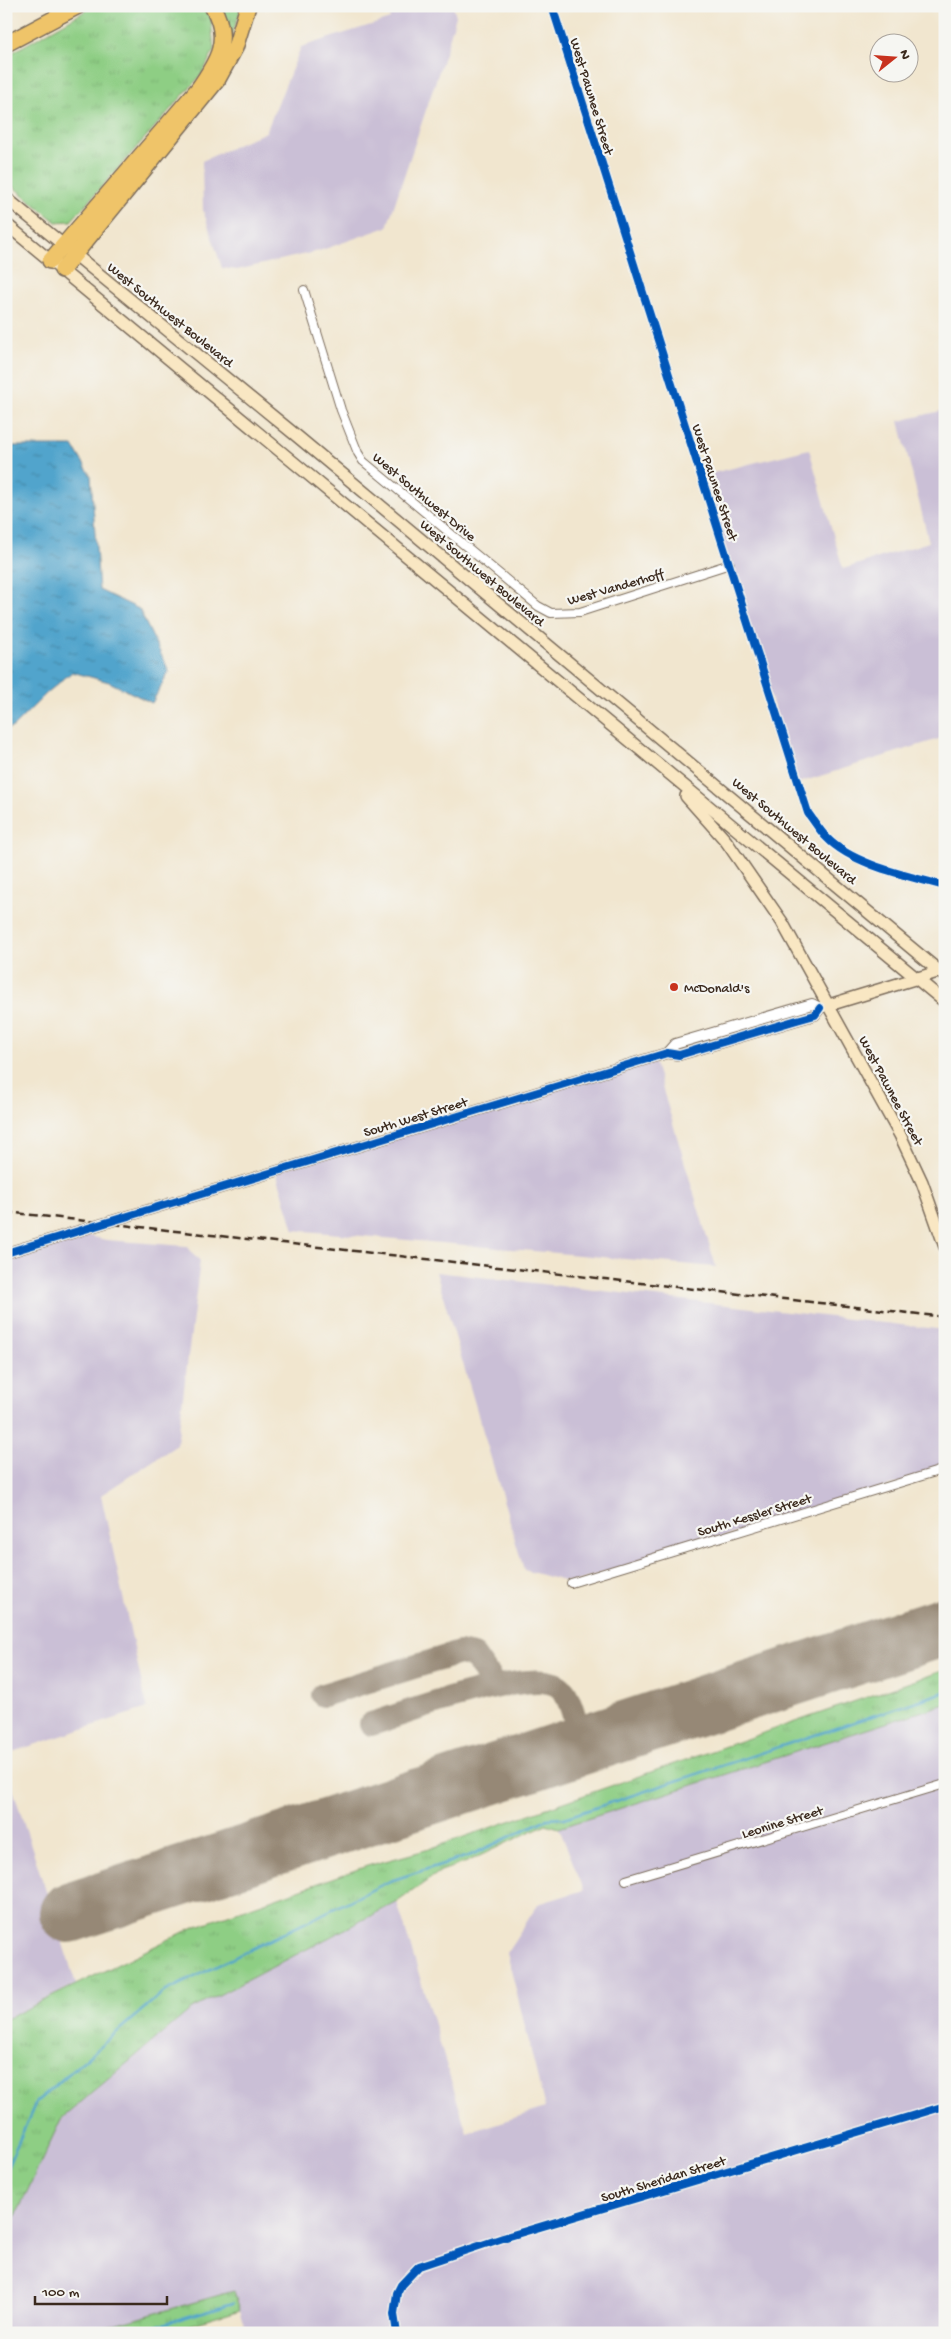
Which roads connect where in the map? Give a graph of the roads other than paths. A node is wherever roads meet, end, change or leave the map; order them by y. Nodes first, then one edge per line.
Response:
1 (56, 6) edge
2 (78, 6) edge
3 (212, 6) edge
4 (248, 6) edge
5 (552, 6) edge
6 (6, 43) edge
7 (6, 198) edge
8 (6, 224) edge
9 (69, 250) junction
10 (56, 265) junction
11 (304, 290) dead end
12 (730, 564) junction
13 (490, 568) joint
14 (660, 766) junction
15 (945, 886) edge
16 (943, 972) edge
17 (917, 979) junction
18 (945, 1002) edge
19 (824, 1006) junction
20 (945, 1247) edge
21 (6, 1253) edge
22 (945, 1469) edge
23 (571, 1583) dead end
24 (945, 1784) edge
25 (626, 1880) dead end
26 (945, 2106) edge
27 (397, 2333) edge

1 - 6 highway
2 - 6 highway
3 - 9 highway
4 - 9 highway
5 - 12 street, West Pawnee Street
7 - 9 main road, West Southwest Boulevard
8 - 10 main road
9 - 10 highway
9 - 16 main road, West Southwest Boulevard
10 - 14 main road
11 - 13 street, West Southwest Drive
12 - 13 street, West Vanderhoff
12 - 15 street, West Pawnee Street
14 - 17 main road
14 - 19 main road, West Pawnee Street
16 - 17 main road, South West Street
17 - 18 main road
17 - 19 main road, South West Street
19 - 20 main road, West Pawnee Street
19 - 21 street, South West Street
22 - 23 street, South Kessler Street
24 - 25 street, Leonine Street
26 - 27 street, South Sheridan Street

